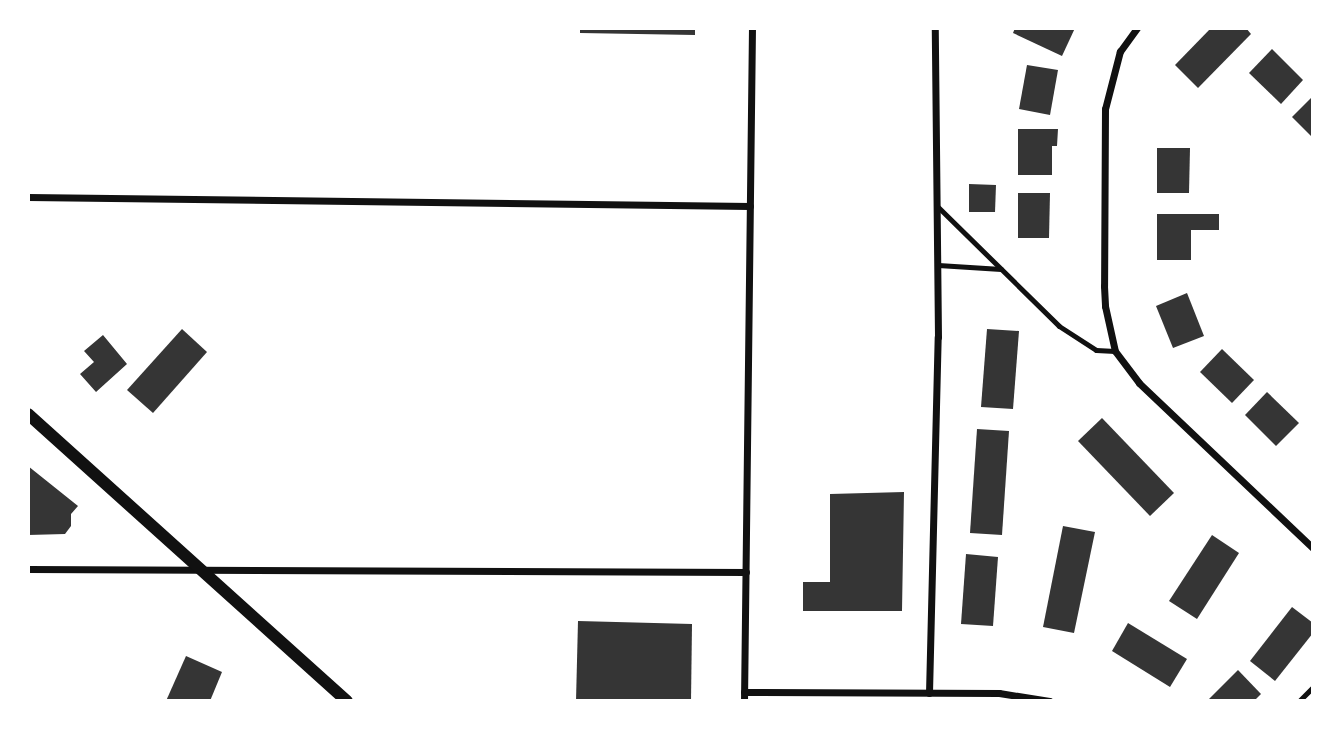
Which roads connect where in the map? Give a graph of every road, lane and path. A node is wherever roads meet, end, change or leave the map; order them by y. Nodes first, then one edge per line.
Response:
1 (752, 28) edge
2 (935, 28) edge
3 (1137, 28) edge
4 (28, 197) edge
5 (937, 205) junction
6 (750, 206) junction
7 (938, 265) junction
8 (1001, 269) junction
9 (1115, 351) junction
10 (28, 414) edge
11 (1313, 548) edge
12 (28, 569) edge
13 (200, 569) junction
14 (746, 572) junction
15 (1313, 687) edge
16 (744, 692) junction
17 (929, 697) edge
18 (347, 701) edge
19 (744, 701) edge
20 (1049, 701) edge
21 (1299, 701) edge

1 - 6 street
2 - 5 street
3 - 9 street
4 - 6 street
5 - 7 street
5 - 8 lane
6 - 14 street
7 - 8 lane
7 - 17 street
8 - 9 lane
9 - 11 street
10 - 13 street
12 - 13 street
13 - 14 street
13 - 18 street
14 - 16 street
15 - 21 lane
16 - 17 street
16 - 19 street
17 - 20 street

